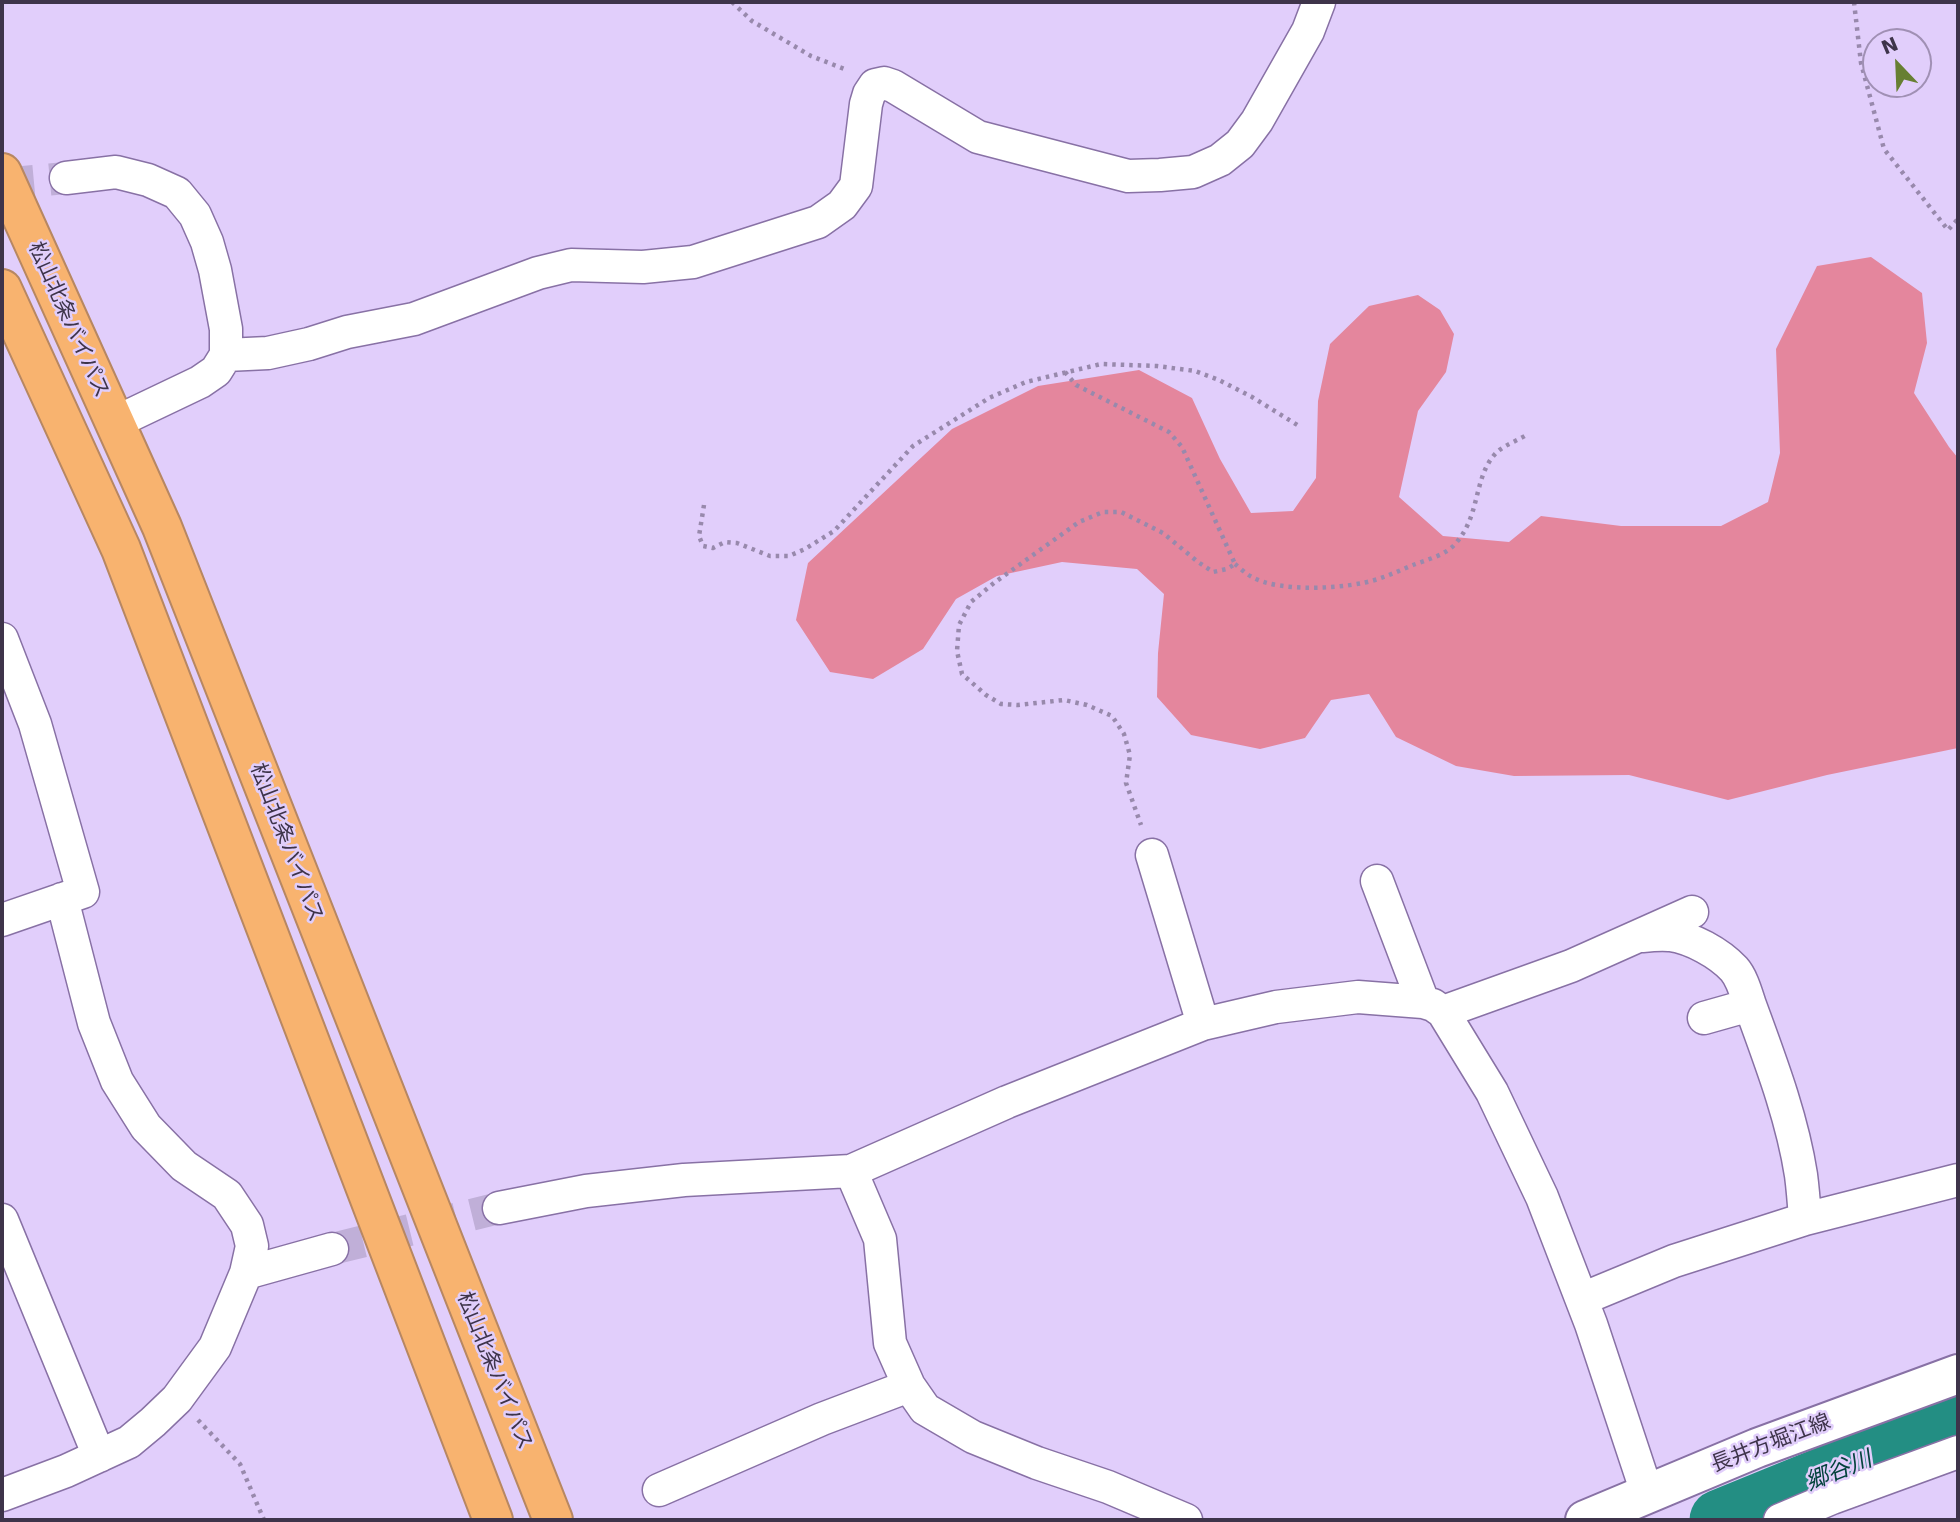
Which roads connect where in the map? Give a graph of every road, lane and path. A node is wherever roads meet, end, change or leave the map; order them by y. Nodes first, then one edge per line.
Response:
1 (732, 2) edge
2 (1319, 2) edge
3 (1854, 2) edge
4 (876, 85) junction
5 (2, 173) edge
6 (66, 178) tunnel mouth
7 (1958, 219) edge
8 (2, 289) edge
9 (226, 355) junction
10 (1065, 372) junction
11 (114, 423) junction
12 (1298, 426) dead end
13 (1528, 434) dead end
14 (704, 505) dead end
15 (1235, 564) junction
16 (2, 639) edge
17 (1152, 855) joint
18 (1377, 881) dead end
19 (62, 899) junction
20 (5, 911) edge
21 (1692, 912) dead end
22 (1639, 936) junction
23 (1750, 1004) junction
24 (1433, 1007) junction
25 (1704, 1018) dead end
26 (1203, 1024) junction
27 (851, 1171) junction
28 (1958, 1180) edge
29 (499, 1208) tunnel mouth
30 (1805, 1219) junction
31 (2, 1220) edge
32 (332, 1250) tunnel mouth
33 (246, 1272) junction
34 (1581, 1299) junction
35 (1958, 1374) edge
36 (909, 1386) junction
37 (177, 1399) junction
38 (1958, 1452) edge
39 (99, 1456) junction
40 (659, 1489) dead end
41 (1647, 1493) junction
42 (2, 1494) edge
43 (264, 1520) edge
44 (493, 1520) edge
45 (553, 1520) edge
46 (1186, 1520) edge
47 (1585, 1520) edge
48 (1780, 1520) edge

1 - 4 path
2 - 4 street
3 - 7 path
4 - 9 street
5 - 11 highway, 松山北条バイパス
6 - 9 street
8 - 44 highway
9 - 11 street
10 - 12 path
10 - 14 path
10 - 15 path
11 - 45 highway, 松山北条バイパス
13 - 15 path
15 - 17 path
16 - 19 street
17 - 26 street
18 - 24 street
19 - 20 street
19 - 33 street
21 - 22 street
22 - 23 street
22 - 24 street
23 - 25 street
23 - 30 street
24 - 26 street
24 - 34 street
26 - 27 street
27 - 29 street
27 - 36 street
28 - 30 street
30 - 34 street
31 - 39 street
32 - 33 street
33 - 37 street
34 - 41 street
35 - 41 main road, 長井方堀江線
36 - 40 street
36 - 46 street
37 - 39 street
37 - 43 path
38 - 48 street
39 - 42 street
41 - 47 main road, 長井方堀江線

